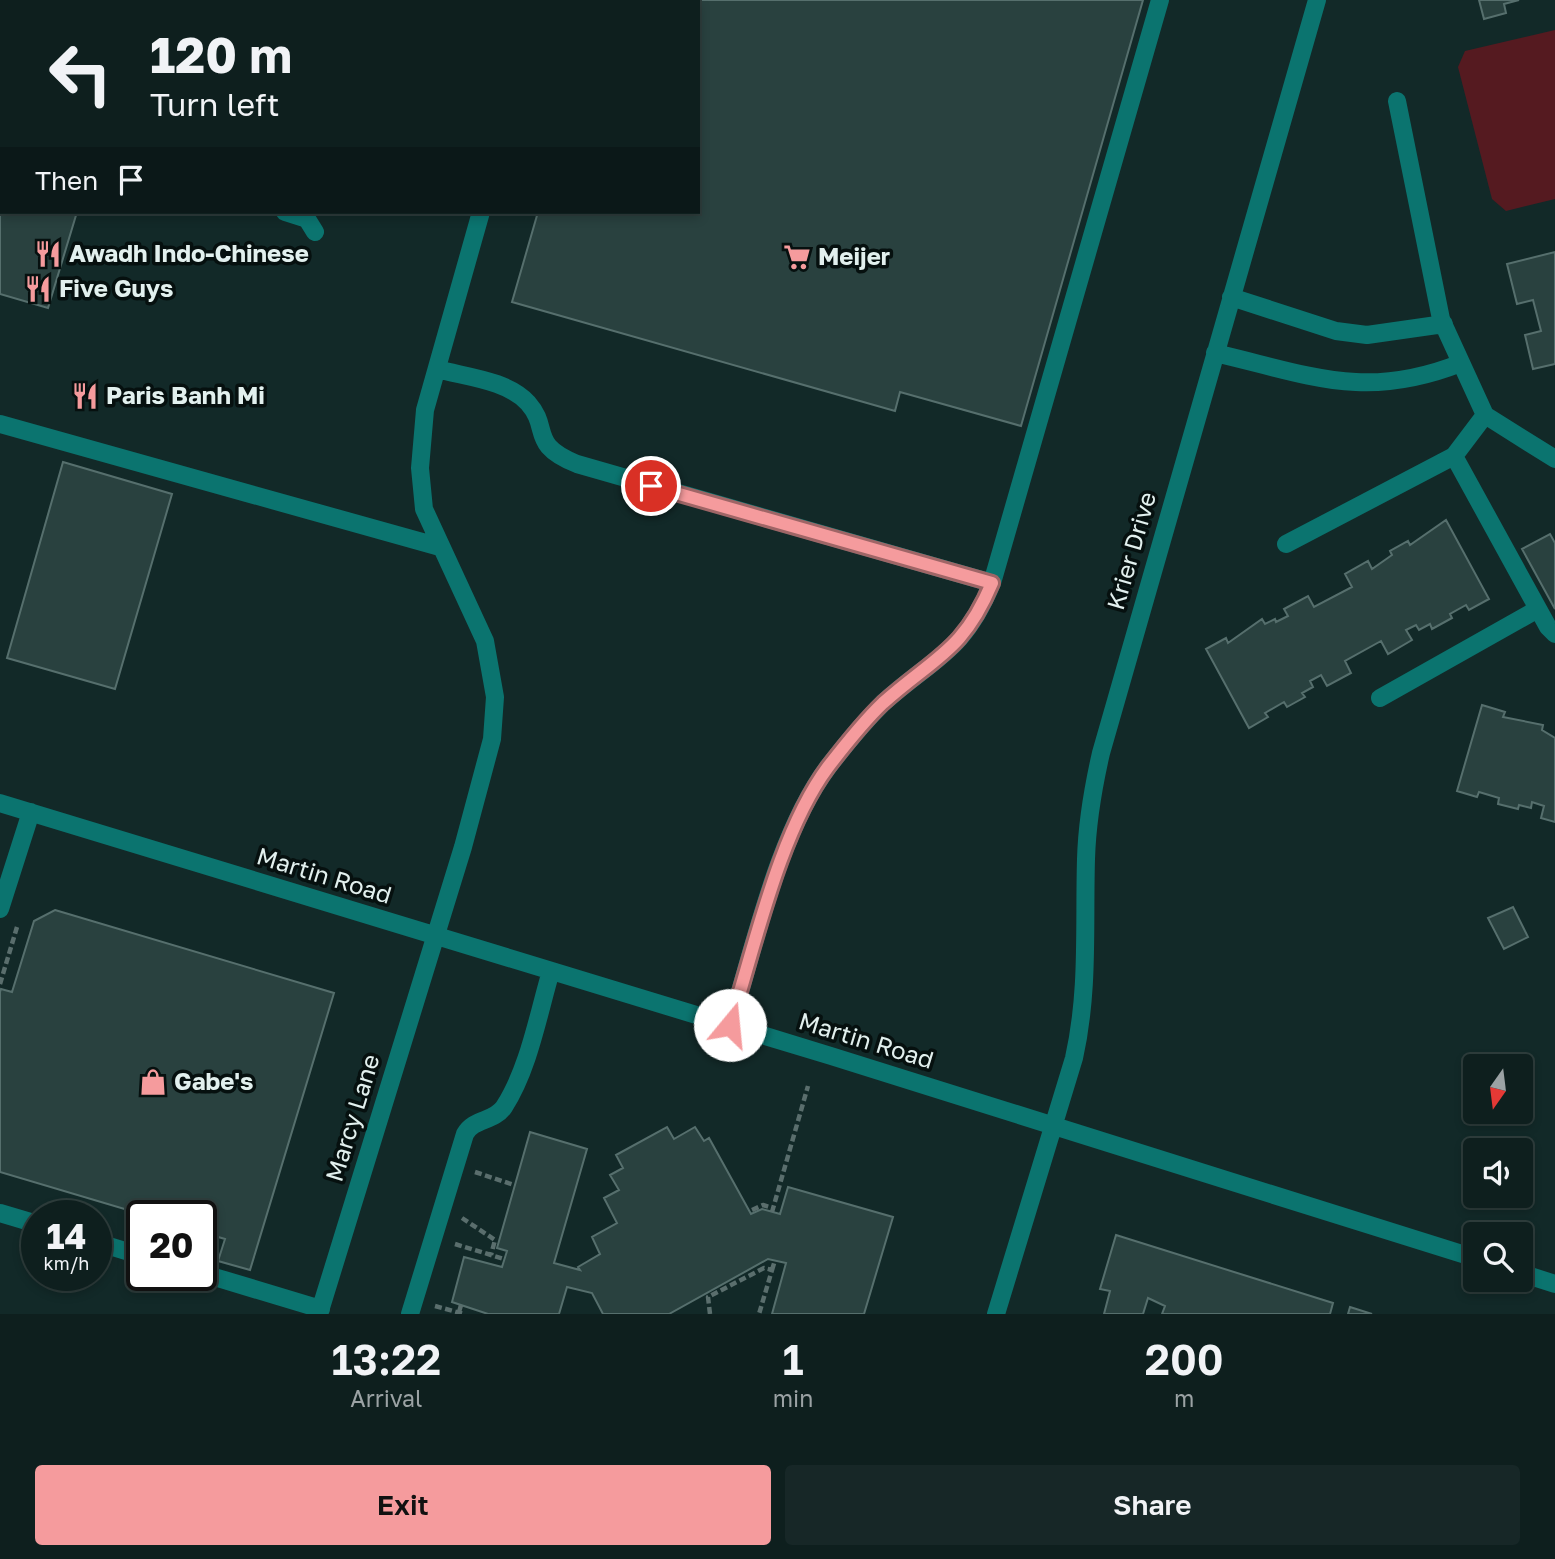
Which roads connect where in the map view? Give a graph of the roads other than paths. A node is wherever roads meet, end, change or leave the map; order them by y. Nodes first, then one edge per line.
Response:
1 (1160, 0) edge
2 (1317, 0) edge
3 (1397, 101) dead end
4 (291, 214) edge
5 (480, 214) edge
6 (315, 232) dead end
7 (1231, 297) junction
8 (1442, 321) junction
9 (1215, 353) junction
10 (1461, 363) junction
11 (437, 369) junction
12 (1485, 415) junction
13 (0, 424) edge
14 (1454, 456) junction
15 (1555, 459) edge
16 (1286, 544) dead end
17 (440, 547) junction
18 (992, 583) junction
19 (1538, 609) junction
20 (1555, 634) edge
21 (1380, 698) dead end
22 (0, 803) edge
23 (31, 813) junction
24 (0, 909) edge
25 (435, 936) junction
26 (551, 971) junction
27 (730, 1025) junction
28 (1053, 1125) junction
29 (0, 1213) edge
30 (21, 1219) edge
31 (1463, 1254) edge
32 (1533, 1277) edge
33 (217, 1278) edge
34 (1555, 1284) edge
35 (320, 1312) edge
36 (410, 1314) edge
37 (996, 1314) edge

1 - 18 street
2 - 7 street, Krier Drive
3 - 8 street
4 - 6 street
5 - 11 street, Marcy Lane
7 - 8 street
7 - 9 street, Krier Drive
8 - 10 street
9 - 10 street
9 - 28 street, Krier Drive
10 - 12 street
11 - 17 street, Marcy Lane
11 - 18 street
12 - 14 street
12 - 15 street
13 - 17 street
14 - 16 street
14 - 19 street
17 - 25 street, Marcy Lane
18 - 27 street
19 - 20 street
19 - 21 street
22 - 23 street, Martin Road
23 - 24 street
23 - 25 street, Martin Road
25 - 26 street, Martin Road
25 - 35 street, Marcy Lane
26 - 27 street, Martin Road
26 - 36 street
27 - 28 street, Martin Road
28 - 31 street, Martin Road
28 - 37 street, Krier Drive
29 - 30 street
32 - 34 street
33 - 35 street

